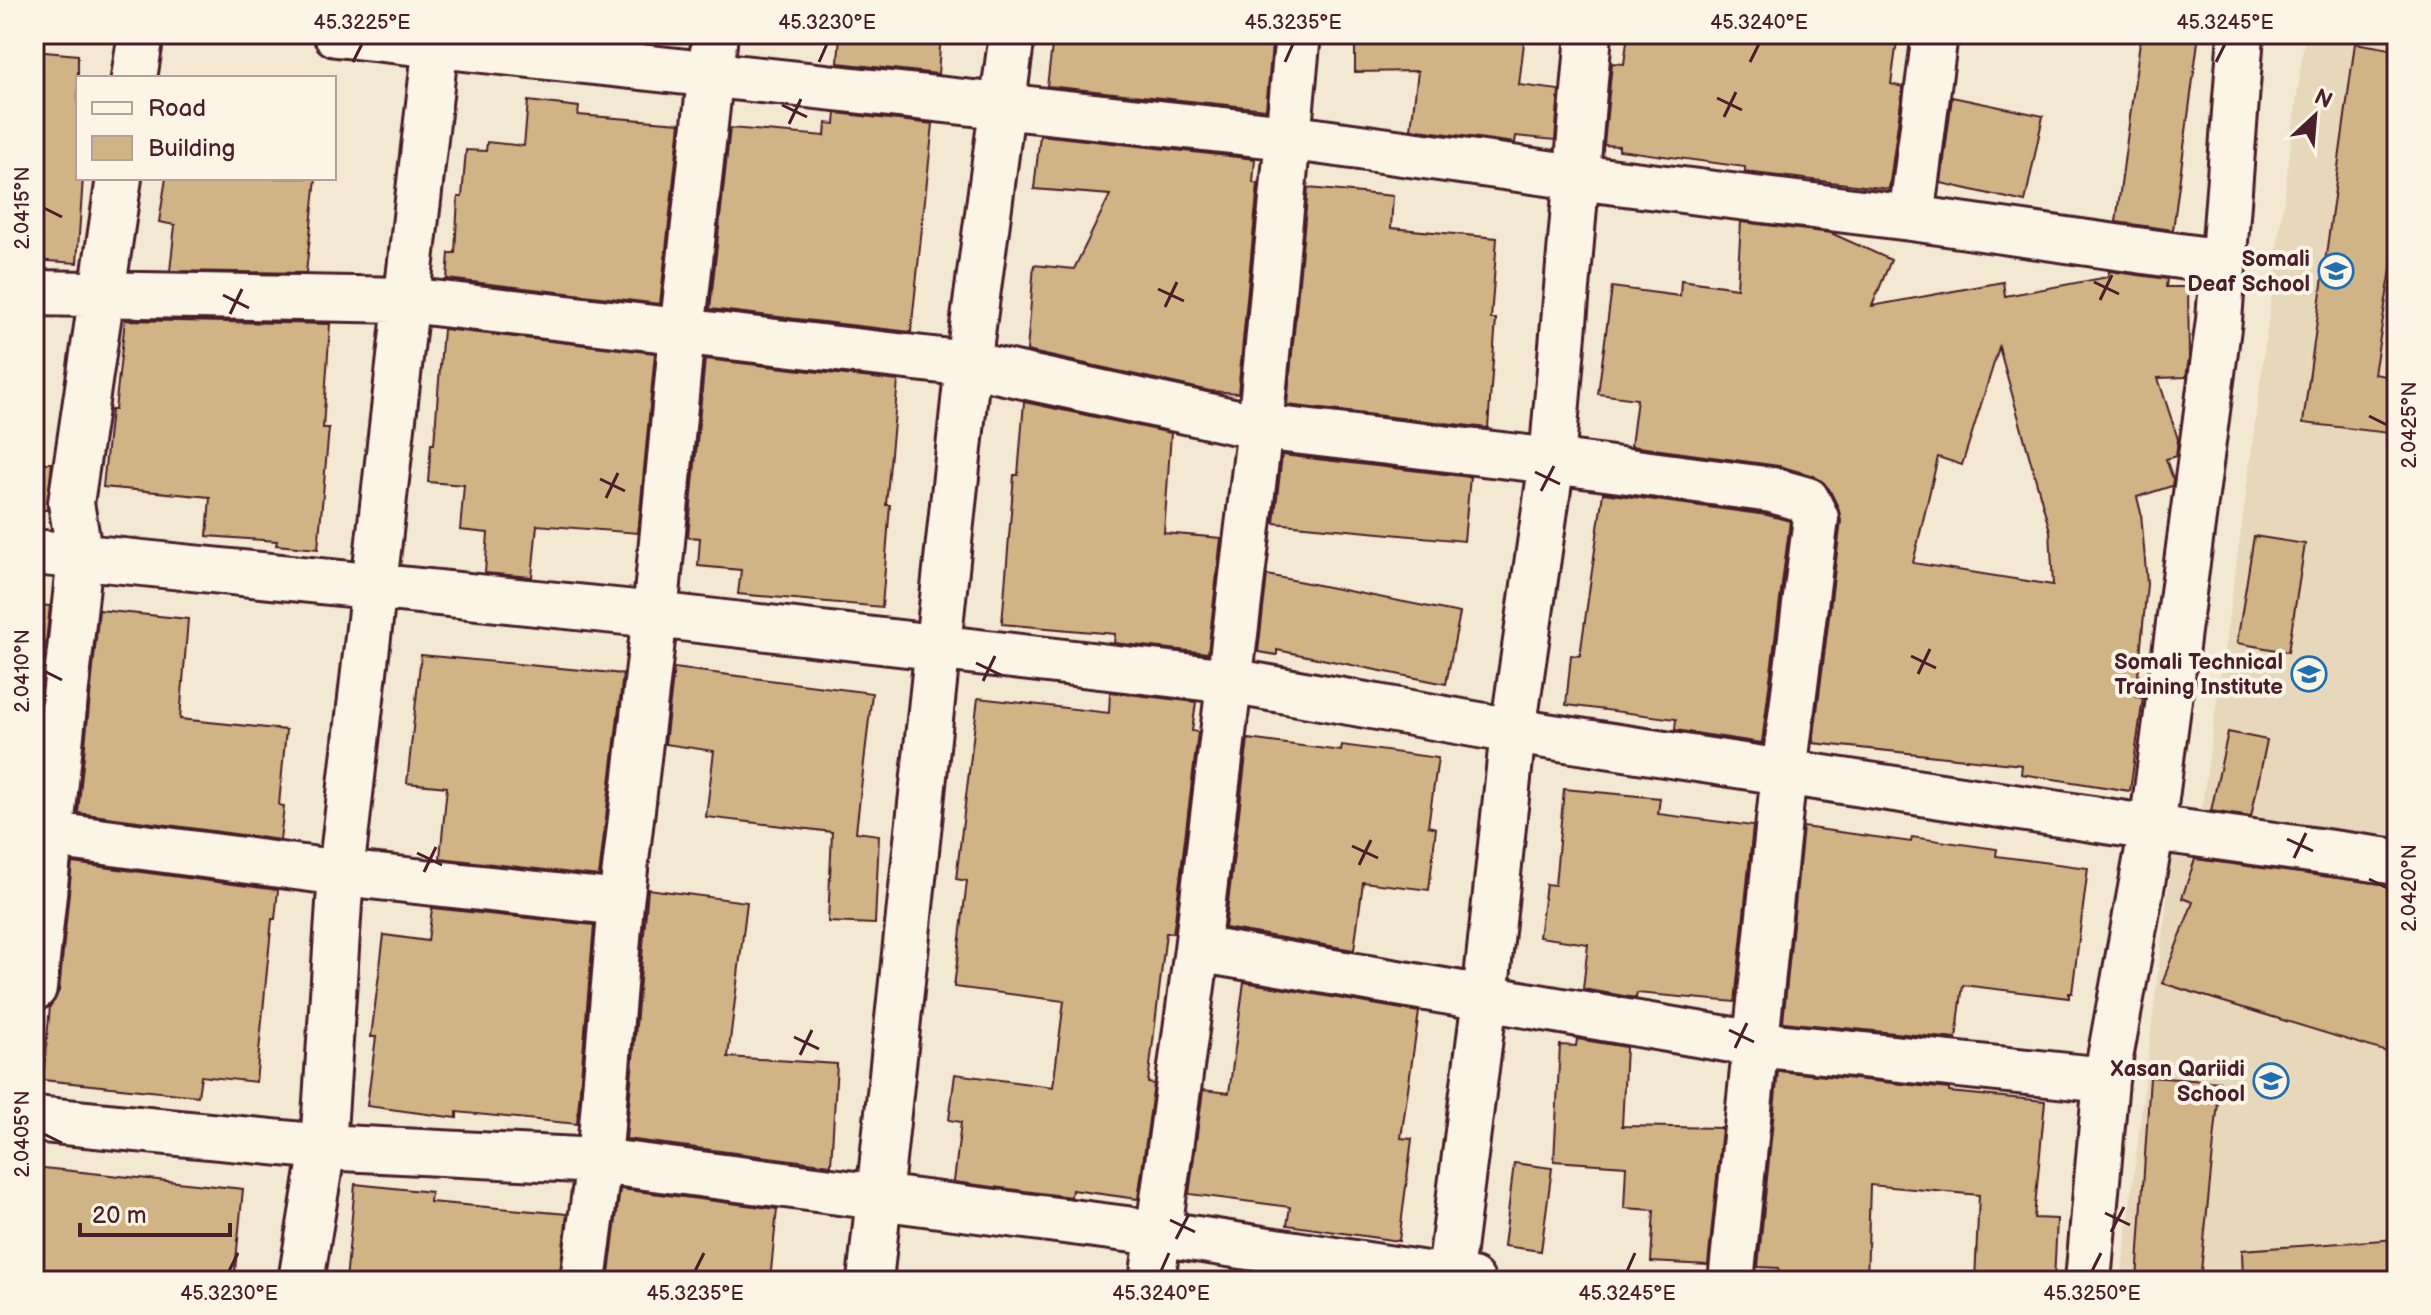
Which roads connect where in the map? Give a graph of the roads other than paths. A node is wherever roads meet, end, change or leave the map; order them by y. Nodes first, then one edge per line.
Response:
1 (141, 34) edge
2 (336, 34) edge
3 (1012, 34) edge
4 (1298, 34) edge
5 (1589, 34) edge
6 (1935, 34) edge
7 (2241, 34) edge
8 (436, 39) edge
9 (713, 54) edge
10 (134, 76) edge
11 (1003, 107) junction
12 (1287, 137) junction
13 (1576, 177) junction
14 (119, 180) edge
15 (1911, 218) junction
16 (2222, 262) junction
17 (34, 293) edge
18 (101, 294) junction
19 (407, 300) junction
20 (682, 333) junction
21 (968, 364) junction
22 (1260, 427) junction
23 (1552, 461) junction
24 (34, 552) edge
25 (80, 557) junction
26 (373, 585) junction
27 (655, 615) junction
28 (939, 649) junction
29 (1230, 681) junction
30 (1513, 731) junction
31 (1784, 772) junction
32 (2152, 828) junction
33 (52, 835) junction
34 (2397, 862) edge
35 (341, 873) junction
36 (621, 903) junction
37 (1197, 949) junction
38 (34, 988) edge
39 (1485, 998) junction
40 (1756, 1044) junction
41 (2106, 1080) junction
42 (34, 1119) edge
43 (323, 1147) junction
44 (599, 1161) junction
45 (880, 1197) junction
46 (1157, 1233) junction
47 (1457, 1280) edge
48 (301, 1281) edge
49 (583, 1281) edge
50 (870, 1281) edge
51 (1152, 1281) edge
52 (1731, 1281) edge
53 (2088, 1281) edge

1 - 10 street
2 - 8 street
3 - 11 street
4 - 12 street
5 - 13 street
6 - 15 street
7 - 16 street
8 - 9 street
8 - 19 street
9 - 11 street
9 - 20 street
11 - 12 street
11 - 21 street
12 - 13 street
12 - 22 street
13 - 15 street
13 - 23 street
14 - 18 street
15 - 16 street
16 - 32 street
17 - 18 street
18 - 19 street
18 - 25 street
19 - 20 street
19 - 26 street
20 - 21 street
20 - 27 street
21 - 22 street
21 - 28 street
22 - 23 street
22 - 29 street
23 - 30 street
23 - 31 street
24 - 25 street
25 - 26 street
25 - 33 street
26 - 27 street
26 - 35 street
27 - 28 street
27 - 36 street
28 - 29 street
28 - 45 street
29 - 30 street
29 - 37 street
30 - 31 street
30 - 39 street
31 - 32 street
31 - 40 street
32 - 34 street
32 - 41 street
33 - 35 street
33 - 38 street
35 - 36 street
35 - 43 street
36 - 44 street
37 - 39 street
37 - 46 street
39 - 40 street
39 - 47 street
40 - 41 street
40 - 52 street
41 - 53 street
42 - 43 street
43 - 44 street
43 - 48 street
44 - 45 street
44 - 49 street
45 - 46 street
45 - 50 street
46 - 47 street
46 - 51 street

